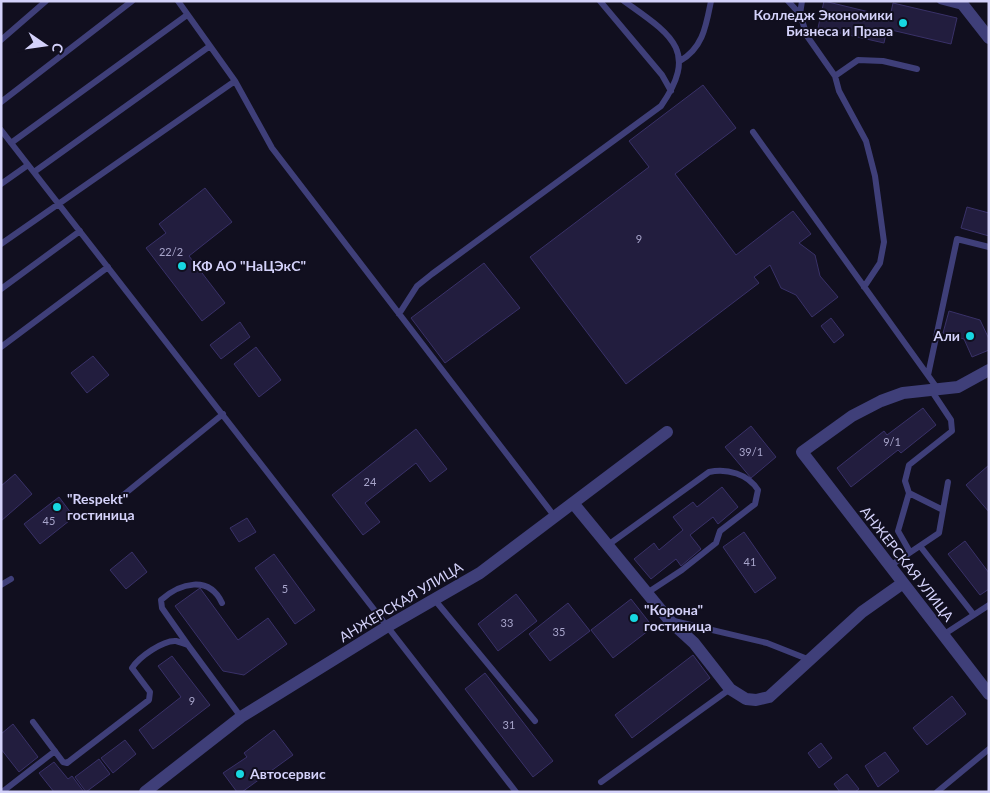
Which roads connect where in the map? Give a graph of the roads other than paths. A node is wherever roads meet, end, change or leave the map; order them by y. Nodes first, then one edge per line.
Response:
1 (46, 1) edge
2 (132, 1) edge
3 (178, 1) edge
4 (600, 1) edge
5 (624, 1) edge
6 (711, 1) edge
7 (788, 1) edge
8 (802, 1) edge
9 (940, 1) edge
10 (963, 4) edge
11 (800, 14) junction
12 (188, 15) junction
13 (989, 38) edge
14 (1, 40) edge
15 (210, 46) junction
16 (680, 61) junction
17 (917, 69) dead end
18 (835, 76) junction
19 (236, 81) junction
20 (671, 91) junction
21 (1, 102) edge
22 (2, 132) edge
23 (753, 132) dead end
24 (11, 143) junction
25 (28, 165) junction
26 (34, 172) junction
27 (1, 184) edge
28 (59, 204) junction
29 (80, 231) junction
30 (1, 244) edge
31 (989, 247) edge
32 (108, 267) junction
33 (864, 287) junction
34 (1, 289) edge
35 (399, 314) junction
36 (1, 347) edge
37 (989, 370) edge
38 (928, 375) junction
39 (934, 388) junction
40 (223, 414) junction
41 (667, 432) dead end
42 (948, 482) dead end
43 (909, 493) junction
44 (116, 501) dead end
45 (573, 502) junction
46 (943, 510) junction
47 (555, 516) junction
48 (608, 545) junction
49 (920, 546) junction
50 (910, 552) junction
51 (890, 566) junction
52 (11, 579) dead end
53 (904, 583) junction
54 (1, 585) edge
55 (648, 593) junction
56 (434, 599) junction
57 (222, 603) dead end
58 (989, 605) edge
59 (974, 615) junction
60 (670, 620) junction
61 (388, 626) junction
62 (943, 635) junction
63 (188, 645) junction
64 (810, 660) junction
65 (730, 689) junction
66 (989, 694) edge
67 (241, 717) junction
68 (535, 720) dead end
69 (33, 722) dead end
70 (989, 749) edge
71 (55, 751) junction
72 (601, 782) dead end
73 (2, 792) edge
74 (145, 792) edge
75 (516, 792) edge
76 (937, 792) edge

1 - 14 lane
2 - 21 lane
3 - 12 lane
4 - 20 lane
5 - 16 lane
6 - 16 lane
7 - 11 lane
8 - 11 lane
9 - 10 lane
10 - 13 street
11 - 18 lane
12 - 15 lane
12 - 24 lane
15 - 19 lane
15 - 26 lane
16 - 20 lane
17 - 18 lane
18 - 33 lane
19 - 28 lane
19 - 35 lane
20 - 35 lane
22 - 24 lane
23 - 33 lane
24 - 25 lane
25 - 26 lane
25 - 27 lane
26 - 28 lane
28 - 29 lane
28 - 30 lane
29 - 32 lane
29 - 34 lane
31 - 38 lane
32 - 36 lane
32 - 40 lane
33 - 38 lane
35 - 47 lane
37 - 39 street
38 - 39 lane
39 - 43 lane
39 - 51 street, АНЖЕРСКАЯ УЛИЦА
40 - 44 lane
40 - 61 lane
41 - 45 street, АНЖЕРСКАЯ УЛИЦА
42 - 46 lane
43 - 46 lane
43 - 50 lane
45 - 47 street, АНЖЕРСКАЯ УЛИЦА
45 - 48 street
46 - 49 lane
47 - 56 street, АНЖЕРСКАЯ УЛИЦА
48 - 55 street
48 - 55 lane
49 - 50 lane
49 - 59 lane
50 - 51 lane
51 - 53 street, АНЖЕРСКАЯ УЛИЦА
52 - 54 lane
53 - 62 street, АНЖЕРСКАЯ УЛИЦА
53 - 64 street
55 - 60 street
56 - 61 street, АНЖЕРСКАЯ УЛИЦА
56 - 68 lane
57 - 63 lane
58 - 59 lane
59 - 62 lane
60 - 64 lane
60 - 65 street
61 - 67 street, АНЖЕРСКАЯ УЛИЦА
61 - 75 lane
62 - 66 street, АНЖЕРСКАЯ УЛИЦА
63 - 67 lane
63 - 71 lane
64 - 65 street
65 - 72 lane
67 - 74 street, АНЖЕРСКАЯ УЛИЦА
69 - 71 lane
70 - 76 lane
71 - 73 lane

